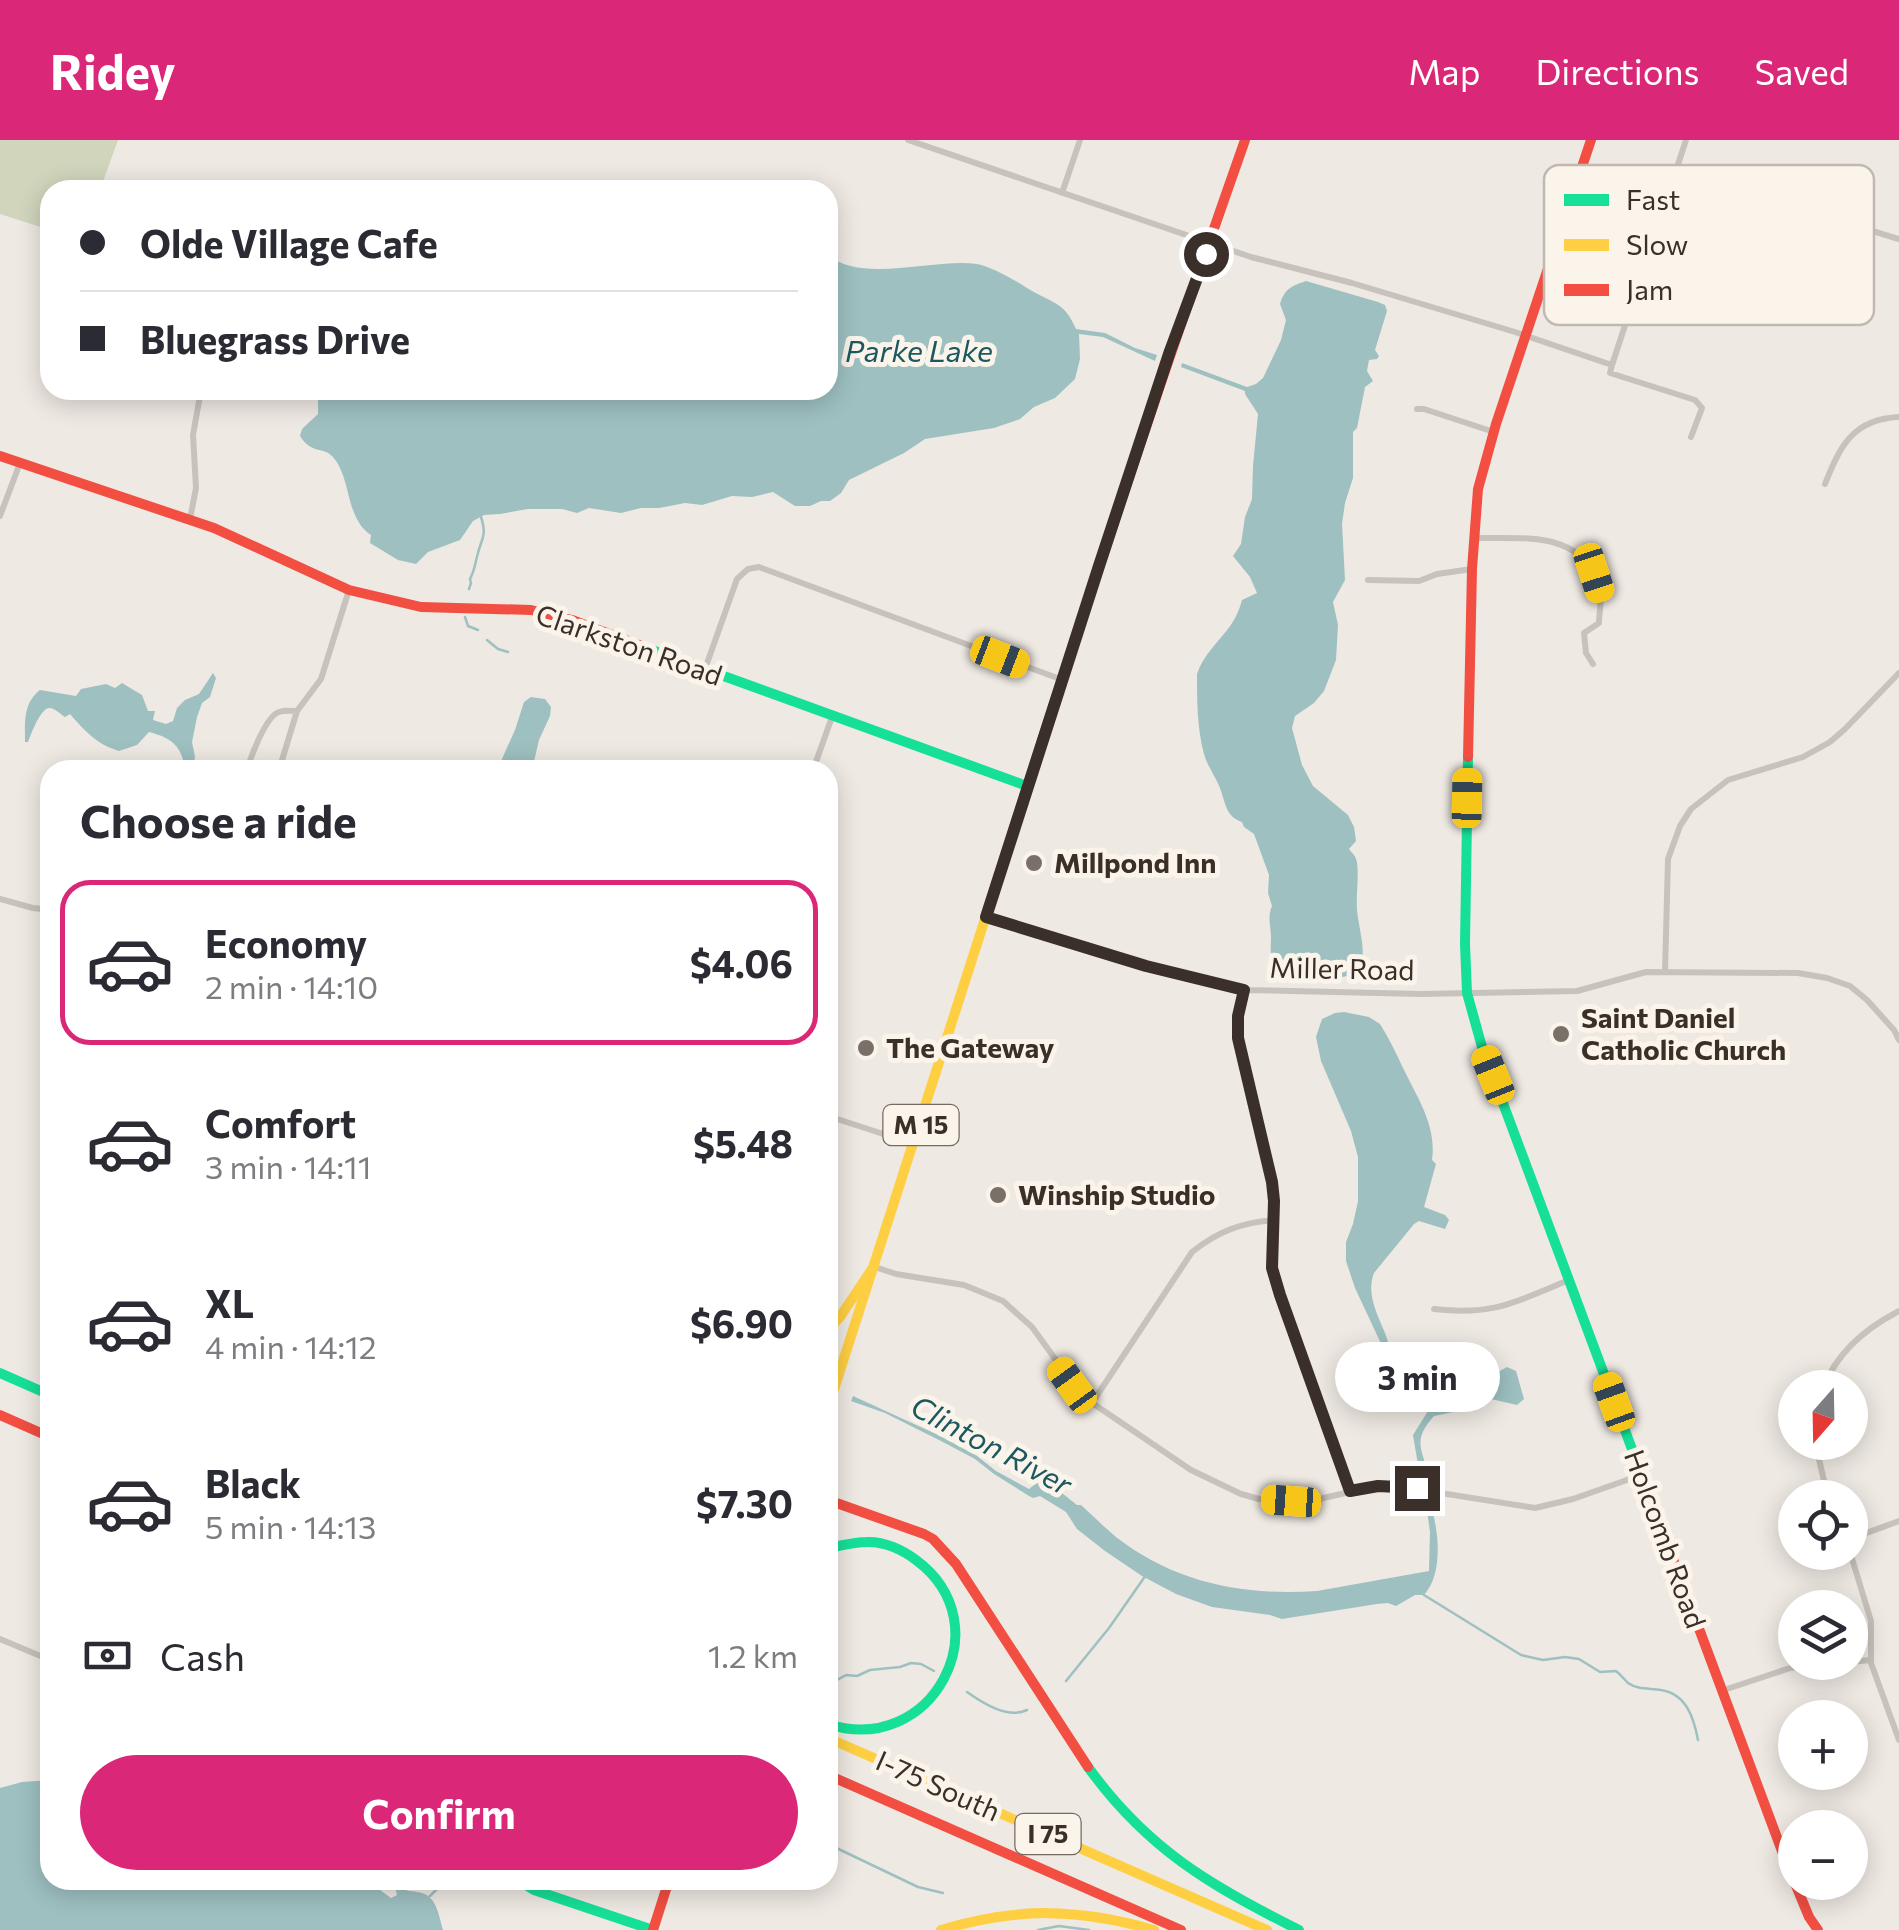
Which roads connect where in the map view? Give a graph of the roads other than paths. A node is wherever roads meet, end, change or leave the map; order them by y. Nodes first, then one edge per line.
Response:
1 (908, 140) edge
2 (1080, 140) edge
3 (1245, 140) edge
4 (1592, 140) edge
5 (1686, 140) edge
6 (1584, 165) edge
7 (1677, 165) edge
8 (1062, 192) junction
9 (1874, 232) edge
10 (1899, 239) edge
11 (1210, 243) junction
12 (1544, 285) edge
13 (1626, 325) edge
14 (1527, 336) junction
15 (1612, 365) junction
16 (199, 400) edge
17 (1417, 410) dead end
18 (1899, 417) edge
19 (1494, 432) junction
20 (1691, 437) dead end
21 (0, 456) edge
22 (20, 463) junction
23 (1824, 484) dead end
24 (0, 516) edge
25 (190, 519) junction
26 (1473, 538) junction
27 (1472, 569) junction
28 (1368, 580) dead end
29 (349, 590) junction
30 (1593, 664) dead end
31 (705, 669) junction
32 (1899, 673) edge
33 (1061, 679) junction
34 (296, 711) junction
35 (832, 717) junction
36 (250, 760) edge
37 (282, 760) edge
38 (817, 760) edge
39 (1027, 786) junction
40 (0, 899) edge
41 (40, 909) edge
42 (986, 917) junction
43 (1665, 972) junction
44 (1244, 990) junction
45 (1467, 992) junction
46 (1898, 1035) edge
47 (838, 1119) edge
48 (914, 1144) junction
49 (1274, 1220) junction
50 (874, 1266) junction
51 (1568, 1280) junction
52 (1434, 1309) dead end
53 (1899, 1311) edge
54 (838, 1319) edge
55 (1832, 1370) edge
56 (0, 1373) edge
57 (838, 1377) edge
58 (40, 1391) edge
59 (1092, 1403) junction
60 (0, 1415) edge
61 (40, 1433) edge
62 (1641, 1475) junction
63 (1350, 1491) junction
64 (838, 1503) edge
65 (1899, 1522) edge
66 (1868, 1533) edge
67 (838, 1544) edge
68 (1855, 1570) edge
69 (0, 1639) edge
70 (40, 1656) edge
71 (1870, 1660) joint
72 (1778, 1672) edge
73 (1721, 1691) junction
74 (838, 1729) edge
75 (1899, 1740) edge
76 (838, 1742) edge
77 (838, 1778) edge
78 (534, 1890) edge
79 (666, 1890) edge
80 (653, 1930) edge
81 (940, 1930) edge
82 (1154, 1930) edge
83 (1181, 1930) edge
84 (1268, 1930) edge
85 (1298, 1930) edge
86 (1818, 1930) edge

1 - 8 street
2 - 8 street
3 - 11 main road, M 15
4 - 6 main road, Holcomb Road
5 - 7 street
8 - 11 street
9 - 10 street
11 - 14 street
11 - 33 main road, M 15
12 - 14 main road, Holcomb Road
13 - 15 street
14 - 15 street
14 - 19 main road, Holcomb Road
15 - 20 street
16 - 25 street
17 - 19 street
18 - 23 street
19 - 26 main road, Holcomb Road
21 - 22 main road, Clarkston Road
22 - 24 street
22 - 25 main road, Clarkston Road
25 - 29 main road, Clarkston Road
26 - 27 main road, Holcomb Road
26 - 30 street
27 - 28 street
27 - 45 main road, Holcomb Road
29 - 31 main road, Clarkston Road
29 - 34 street
31 - 33 street
31 - 35 main road, Clarkston Road
32 - 43 street
33 - 39 main road, M 15
34 - 36 street
34 - 37 street
35 - 38 street
35 - 39 main road, Clarkston Road
39 - 42 main road, M 15
40 - 41 street
42 - 44 street, Miller Road
42 - 48 main road, M 15
43 - 45 street, Miller Road
43 - 46 street, Miller Road
44 - 45 street, Miller Road
44 - 49 street
45 - 51 main road, Holcomb Road
47 - 48 street
48 - 50 main road, M 15
49 - 59 street
49 - 63 street
50 - 54 main road
50 - 57 main road, M 15
50 - 59 street
51 - 52 street
51 - 62 main road, Holcomb Road
53 - 55 street
56 - 58 main road
59 - 63 street
60 - 61 main road
62 - 63 street
62 - 73 main road, Holcomb Road
64 - 85 main road
65 - 66 street
67 - 74 main road
68 - 71 street
69 - 70 street
71 - 75 street
72 - 73 street
73 - 86 main road, Holcomb Road
76 - 84 main road, I-75 South / I 75
77 - 83 main road, I 75
78 - 80 main road
79 - 80 main road
81 - 82 main road

